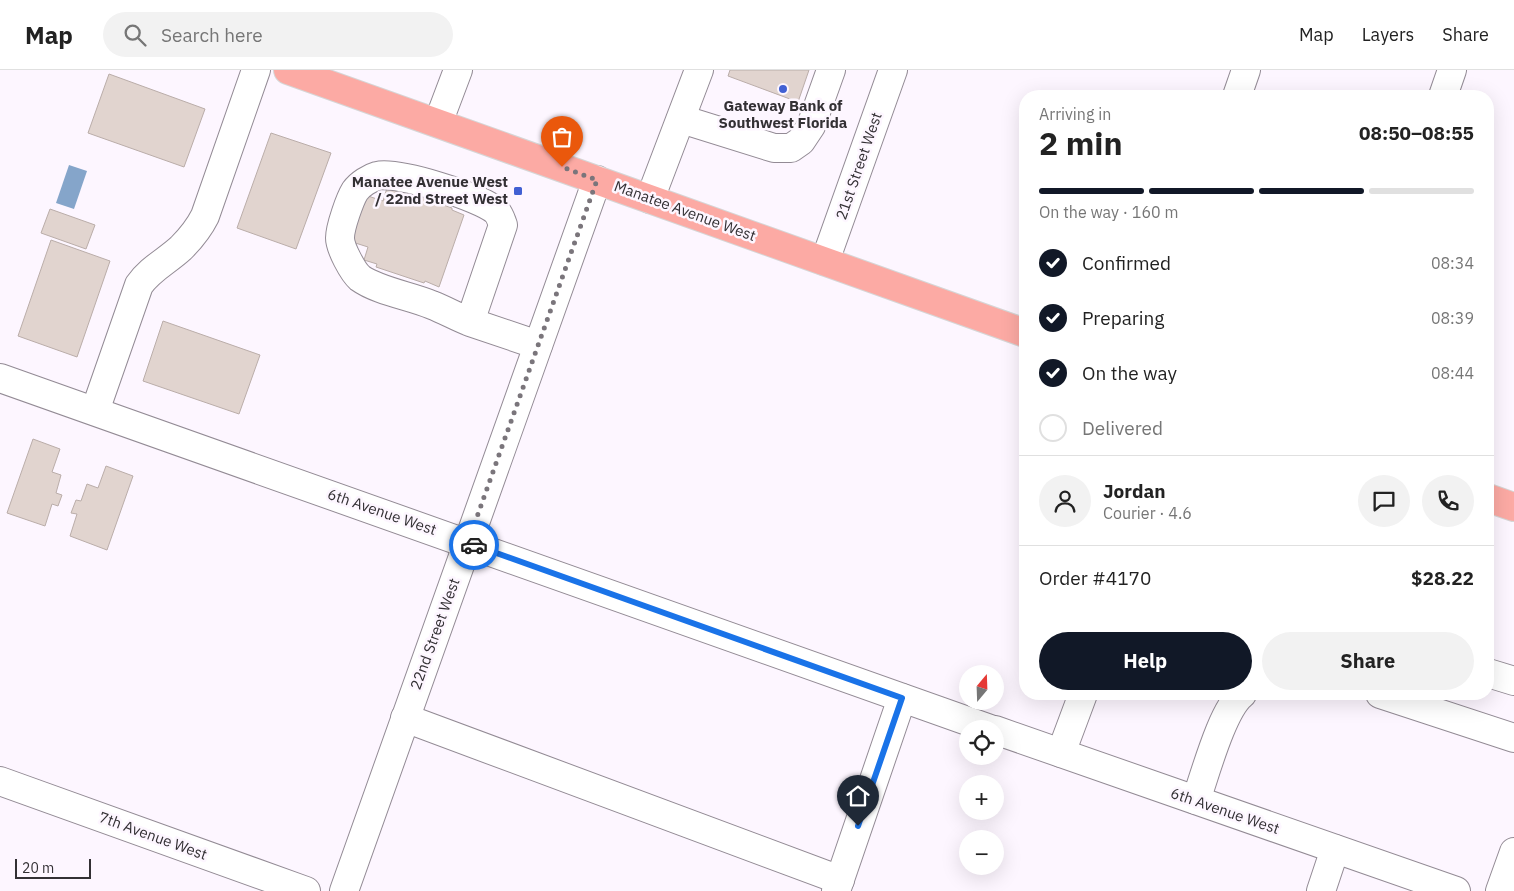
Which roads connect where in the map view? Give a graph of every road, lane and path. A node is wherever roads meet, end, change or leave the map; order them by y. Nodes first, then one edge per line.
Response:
1 (256, 70) edge
2 (288, 70) edge
3 (458, 70) edge
4 (699, 70) edge
5 (831, 70) edge
6 (893, 70) edge
7 (1246, 70) edge
8 (1452, 70) edge
9 (1239, 90) edge
10 (1445, 90) edge
11 (681, 118) junction
12 (438, 123) junction
13 (597, 180) junction
14 (650, 199) junction
15 (825, 261) junction
16 (470, 322) junction
17 (1019, 330) edge
18 (538, 345) junction
19 (0, 378) edge
20 (95, 411) junction
21 (1494, 500) edge
22 (1514, 507) edge
23 (468, 542) junction
24 (1494, 675) edge
25 (1514, 681) edge
26 (902, 698) junction
27 (1080, 700) edge
28 (1236, 700) edge
29 (1398, 700) edge
30 (405, 718) junction
31 (964, 720) edge
32 (1004, 733) edge
33 (1514, 738) edge
34 (1061, 754) junction
35 (0, 781) edge
36 (1196, 800) junction
37 (1335, 849) junction
38 (1514, 852) edge
39 (838, 886) edge
40 (306, 891) edge
41 (344, 891) edge
42 (1321, 891) edge
43 (1456, 891) edge
44 (1500, 891) edge

1 - 20 street
2 - 12 main road, Manatee Avenue West
3 - 12 street
4 - 11 street
5 - 11 street
6 - 15 street, 21st Street West
7 - 9 street
8 - 10 street
11 - 14 street
12 - 13 main road, Manatee Avenue West
13 - 14 main road, Manatee Avenue West
13 - 18 street, 22nd Street West
14 - 15 main road, Manatee Avenue West
15 - 17 main road, Manatee Avenue West
16 - 16 street
16 - 18 street
18 - 23 street, 22nd Street West
19 - 20 street, 6th Avenue West
20 - 23 street, 6th Avenue West
21 - 22 main road
23 - 26 street, 6th Avenue West
23 - 30 street, 22nd Street West
24 - 25 street
26 - 31 street, 6th Avenue West
26 - 39 street
27 - 34 street
28 - 36 street
29 - 33 street
30 - 39 street
30 - 41 street, 22nd Street West
32 - 34 street, 6th Avenue West
34 - 36 street, 6th Avenue West
35 - 40 street, 7th Avenue West
36 - 37 street, 6th Avenue West
37 - 42 street
37 - 43 street, 6th Avenue West
38 - 44 street

